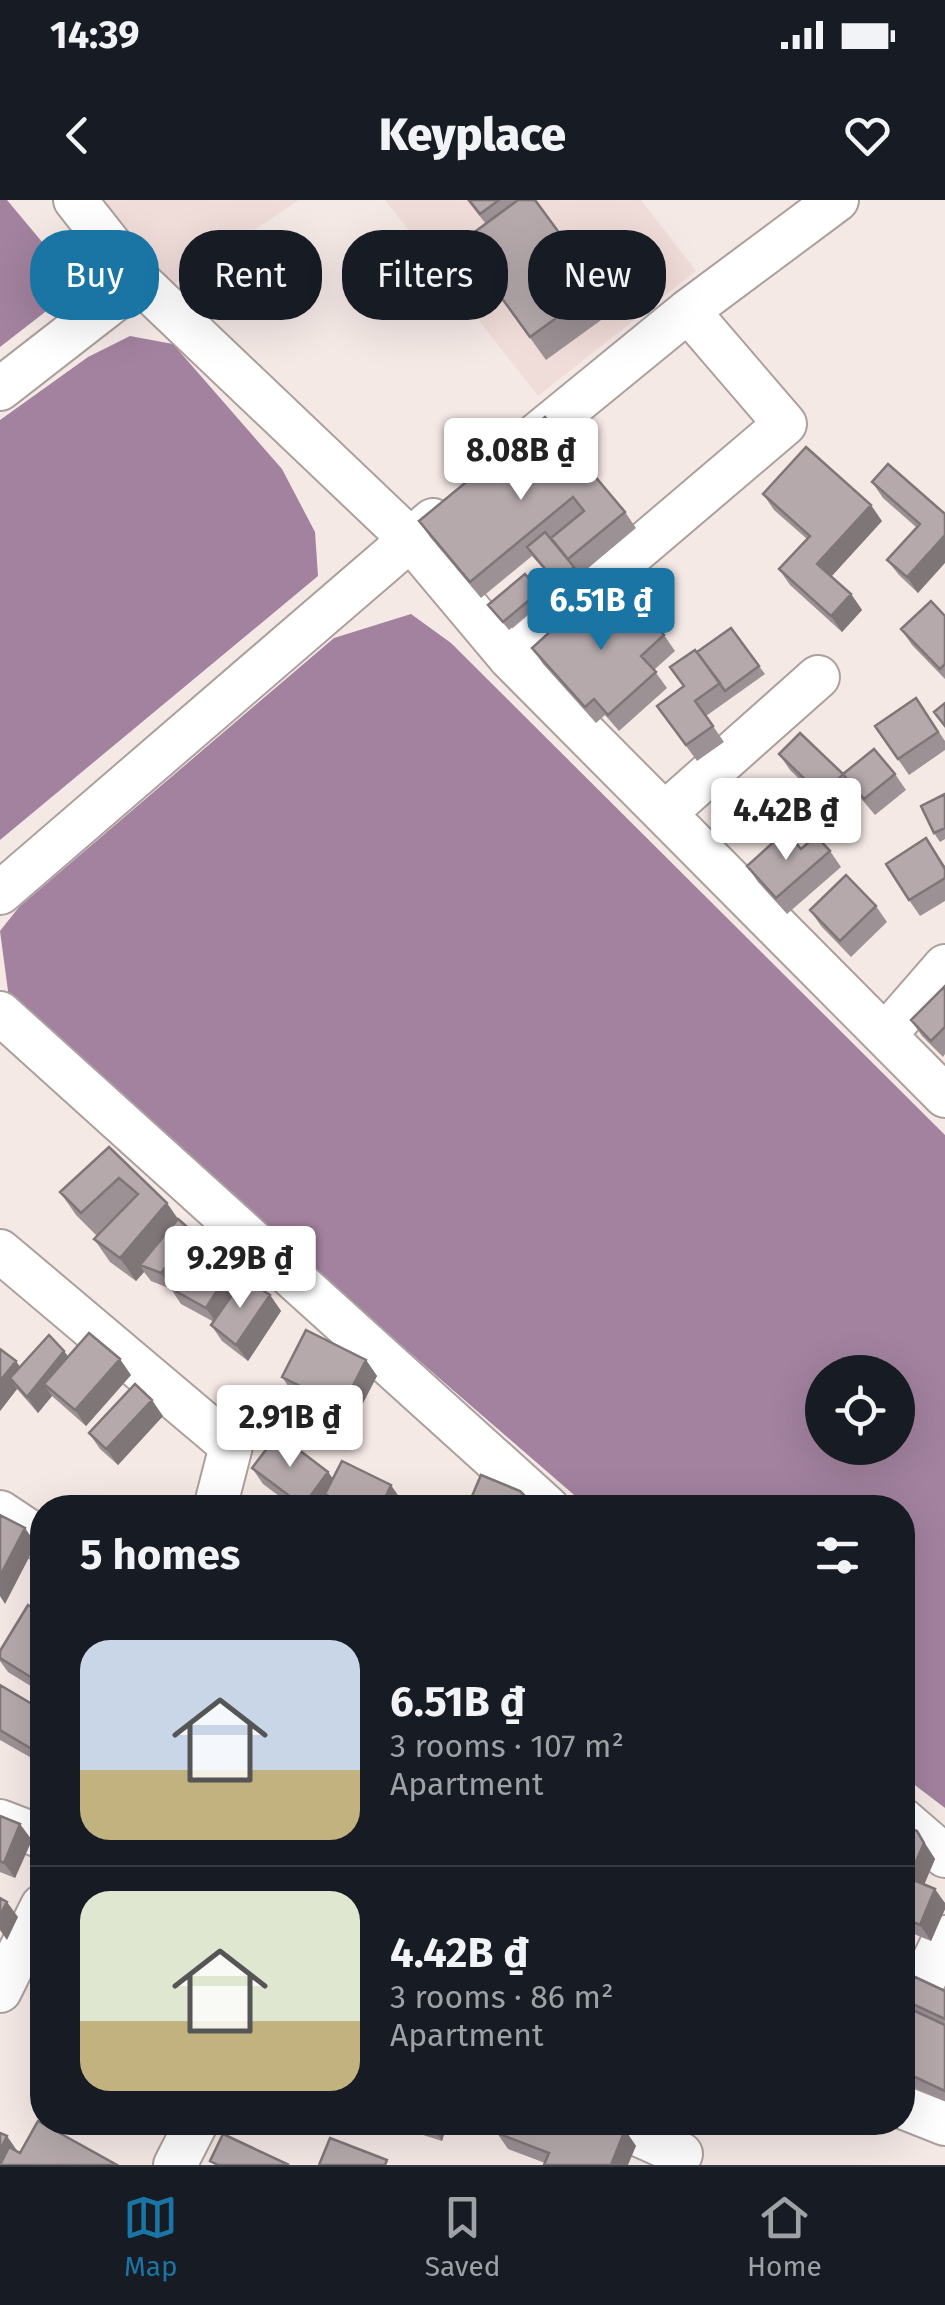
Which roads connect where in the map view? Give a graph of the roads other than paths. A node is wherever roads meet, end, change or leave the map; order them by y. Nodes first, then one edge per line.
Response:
1 (75, 200) edge
2 (837, 200) edge
3 (99, 230) edge
4 (159, 300) edge
5 (688, 311) junction
6 (89, 320) edge
7 (0, 389) edge
8 (410, 539) junction
9 (510, 658) junction
10 (818, 677) dead end
11 (665, 813) junction
12 (0, 894) edge
13 (945, 966) edge
14 (0, 1013) edge
15 (885, 1035) junction
16 (945, 1096) edge
17 (0, 1251) edge
18 (218, 1495) edge
19 (534, 1495) edge
20 (0, 1512) edge
21 (30, 1532) edge
22 (0, 1820) edge
23 (915, 1830) edge
24 (30, 1832) edge
25 (945, 1856) edge
26 (30, 1930) edge
27 (945, 1936) edge
28 (0, 1991) edge
29 (915, 1999) edge
30 (915, 2112) edge
31 (945, 2124) edge
32 (190, 2135) edge
33 (648, 2135) edge
34 (684, 2147) edge
35 (175, 2165) edge

1 - 3 street
2 - 5 street
4 - 8 street
5 - 8 street
5 - 9 street
6 - 7 street
8 - 9 street
8 - 12 street
9 - 11 street
10 - 11 street
11 - 15 street
13 - 15 street
14 - 19 street
15 - 16 street
17 - 18 street
20 - 21 street
22 - 24 street
23 - 25 street
26 - 28 street
27 - 29 street
30 - 31 street
32 - 35 street
33 - 34 street

